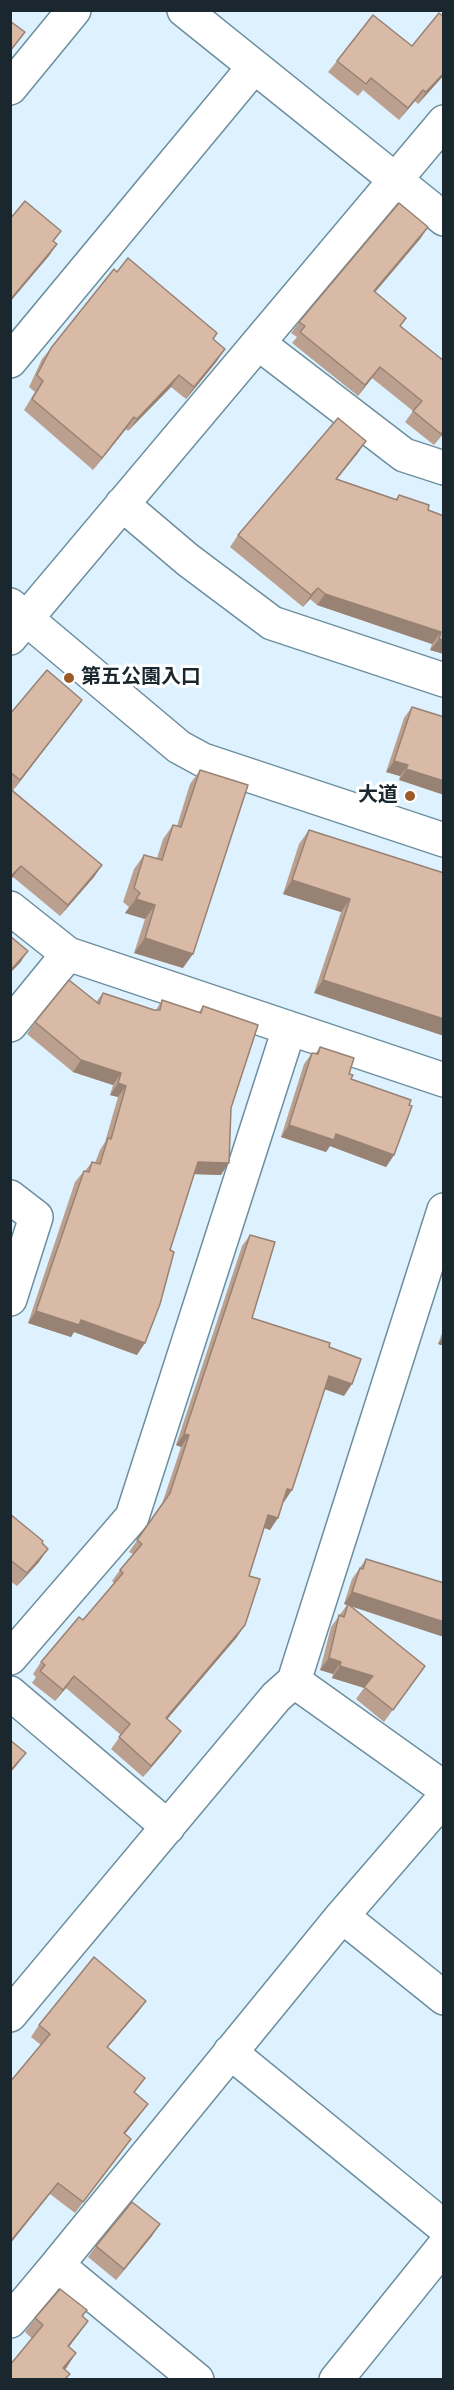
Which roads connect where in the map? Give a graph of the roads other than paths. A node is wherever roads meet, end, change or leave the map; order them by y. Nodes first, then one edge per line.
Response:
1 (74, 10) edge
2 (184, 10) edge
3 (254, 68) junction
4 (10, 88) edge
5 (444, 122) edge
6 (394, 180) junction
7 (444, 219) edge
8 (258, 343) junction
9 (10, 361) edge
10 (444, 468) edge
11 (122, 504) junction
12 (16, 620) edge
13 (444, 680) edge
14 (444, 840) edge
15 (10, 908) edge
16 (68, 954) junction
17 (10, 1025) edge
18 (290, 1029) junction
19 (444, 1080) edge
20 (10, 1197) edge
21 (444, 1210) edge
22 (10, 1299) edge
23 (10, 1658) edge
24 (294, 1681) junction
25 (10, 1693) edge
26 (444, 1788) edge
27 (444, 1798) edge
28 (168, 1827) junction
29 (342, 1916) junction
30 (444, 1998) edge
31 (10, 2015) edge
32 (230, 2052) junction
33 (444, 2227) edge
34 (444, 2246) edge
35 (57, 2265) junction
36 (10, 2320) edge
37 (197, 2379) edge
38 (336, 2379) edge

1 - 4 street
2 - 3 street
3 - 6 street
3 - 9 street
5 - 6 street
6 - 7 street
6 - 8 street
8 - 10 street
8 - 11 street
11 - 12 street
11 - 13 street
12 - 14 street
15 - 16 street
16 - 17 street
16 - 18 street
18 - 19 street
18 - 23 street
20 - 22 street
21 - 24 street
24 - 26 street
24 - 28 street
25 - 28 street
27 - 29 street
28 - 31 street
29 - 30 street
29 - 32 street
32 - 33 street
32 - 35 street
34 - 38 street
35 - 36 street
35 - 37 street

